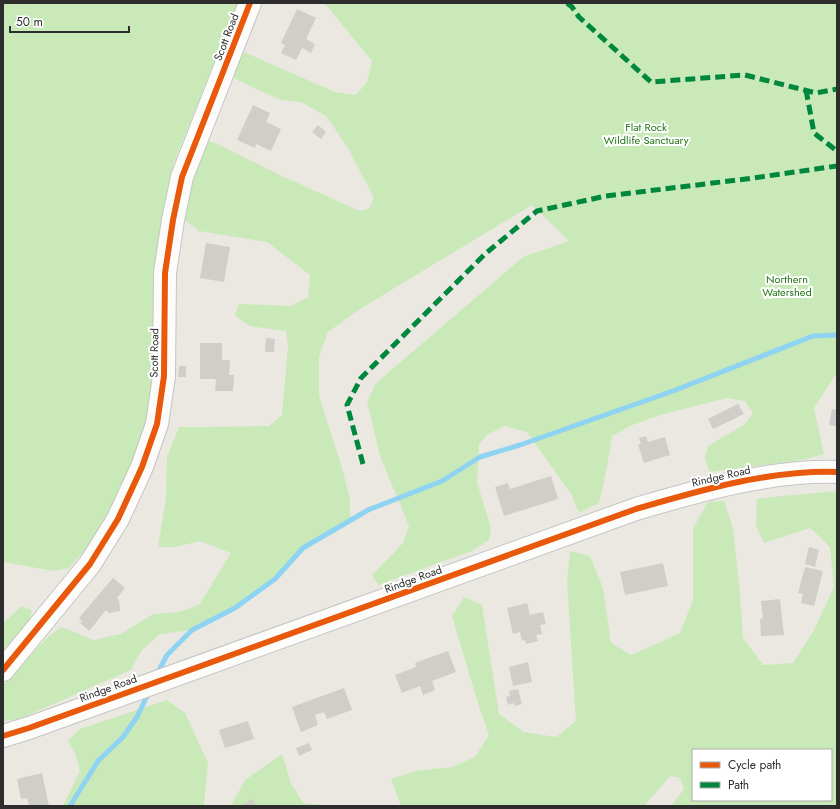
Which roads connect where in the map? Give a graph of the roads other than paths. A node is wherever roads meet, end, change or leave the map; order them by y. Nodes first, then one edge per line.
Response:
1 (250, 3) edge
2 (837, 472) edge
3 (3, 670) edge
4 (3, 736) edge

1 - 3 street, Scott Road
2 - 4 street, Rindge Road

